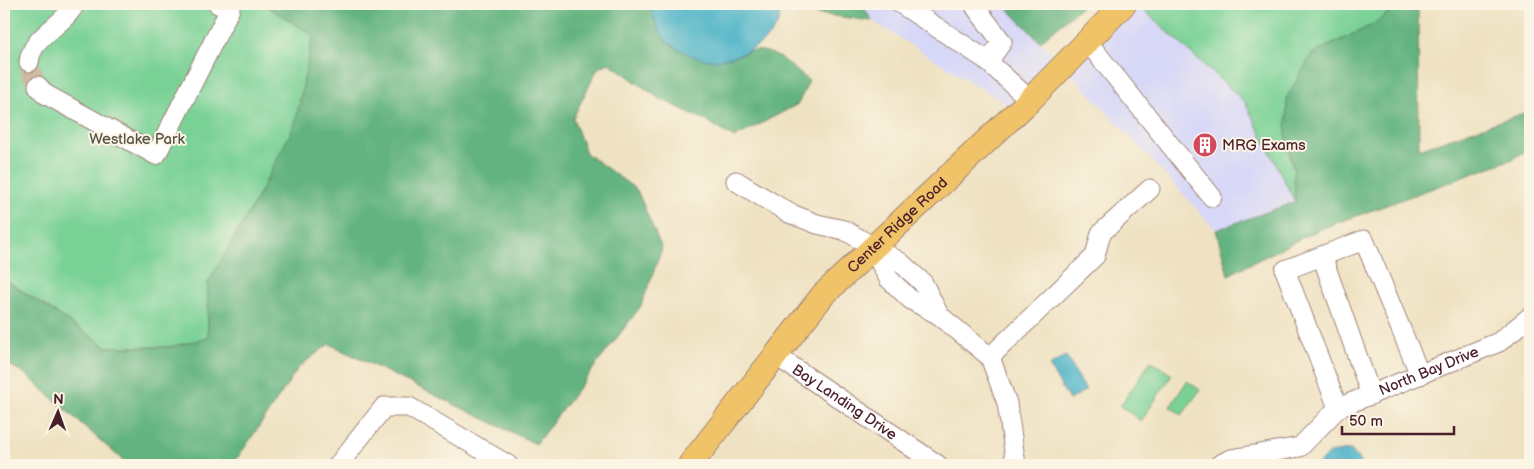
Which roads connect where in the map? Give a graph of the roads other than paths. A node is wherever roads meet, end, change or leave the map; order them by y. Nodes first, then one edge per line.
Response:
1 (75, 4) edge
2 (218, 4) edge
3 (901, 4) edge
4 (1124, 4) edge
5 (976, 8) dead end
6 (1086, 40) junction
7 (29, 62) dead end
8 (988, 62) junction
9 (38, 86) tunnel mouth
10 (1030, 100) junction
11 (736, 181) dead end
12 (1150, 189) dead end
13 (1212, 197) dead end
14 (873, 249) junction
15 (1322, 256) junction
16 (1530, 317) edge
17 (775, 355) junction
18 (990, 357) junction
19 (1420, 375) junction
20 (1371, 395) junction
21 (1338, 408) junction
22 (1261, 460) edge
23 (1010, 464) edge
24 (338, 465) edge
25 (508, 465) edge
26 (690, 465) edge
27 (938, 465) edge
28 (1219, 465) edge

1 - 7 street
2 - 9 street
3 - 8 street
4 - 6 main road, Center Ridge Road
5 - 8 street
6 - 10 main road, Center Ridge Road
6 - 13 street
8 - 10 street
10 - 14 main road, Center Ridge Road
11 - 14 street
12 - 18 street
14 - 17 main road, Center Ridge Road
14 - 18 street
15 - 19 street
15 - 20 street
15 - 21 street
16 - 19 street, North Bay Drive
17 - 26 main road, Center Ridge Road
17 - 27 street, Bay Landing Drive
18 - 23 street
19 - 20 street, North Bay Drive
20 - 21 street, North Bay Drive
21 - 22 street, North Bay Drive
22 - 28 street, North Bay Drive
24 - 25 street

